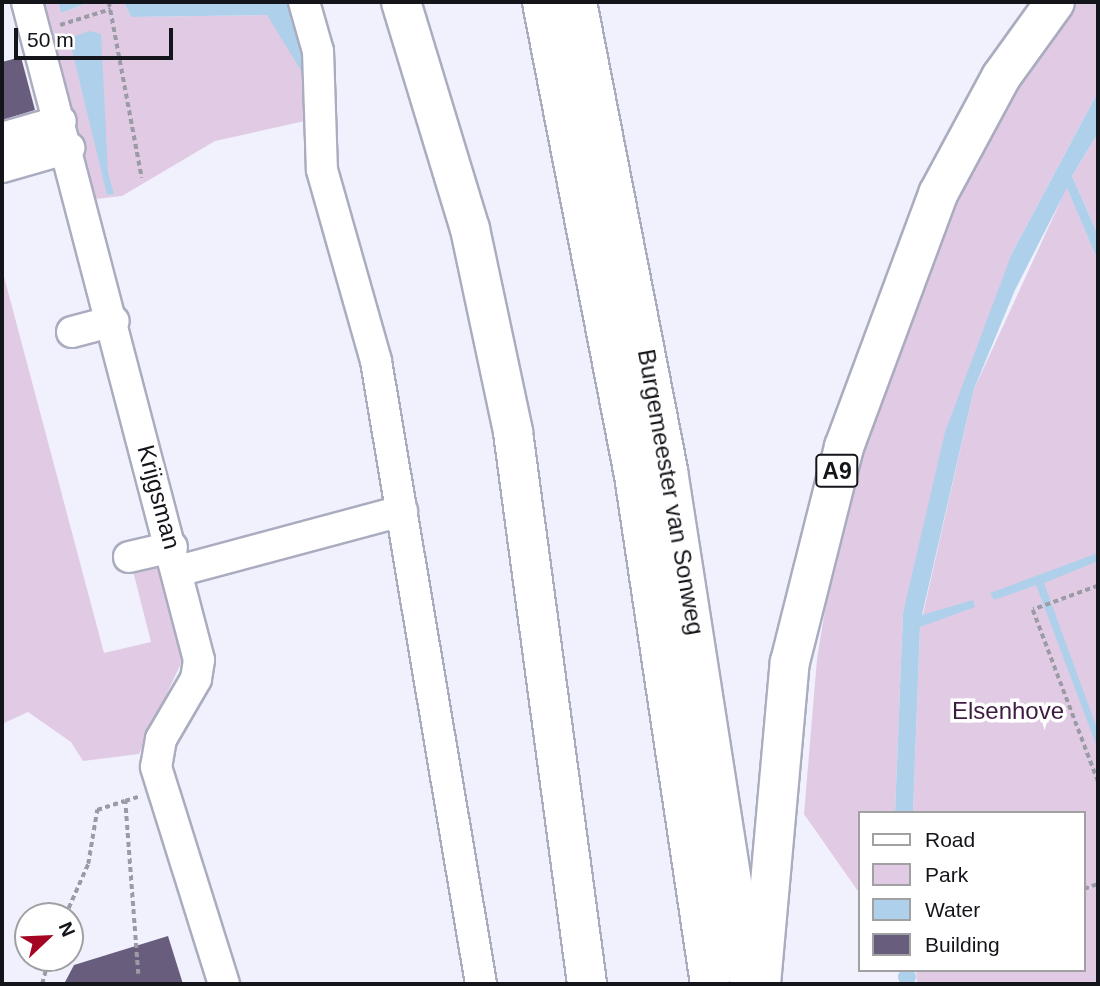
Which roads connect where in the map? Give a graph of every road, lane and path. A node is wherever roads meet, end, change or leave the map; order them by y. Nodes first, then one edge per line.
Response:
1 (27, 2) edge
2 (109, 2) edge
3 (304, 2) edge
4 (401, 2) edge
5 (542, 2) edge
6 (577, 2) edge
7 (1055, 2) edge
8 (111, 9) junction
9 (36, 32) junction
10 (65, 135) junction
11 (2, 138) edge
12 (2, 167) edge
13 (142, 178) dead end
14 (114, 321) junction
15 (72, 332) dead end
16 (402, 511) junction
17 (129, 557) dead end
18 (175, 559) junction
19 (1098, 586) edge
20 (1098, 781) edge
21 (162, 789) junction
22 (125, 801) junction
23 (71, 902) edge
24 (138, 974) dead end
25 (224, 984) edge
26 (481, 984) edge
27 (587, 984) edge
28 (710, 984) edge
29 (748, 984) edge
30 (761, 984) edge

1 - 9 street, Krijgsman
2 - 8 path
3 - 16 street
4 - 27 highway
5 - 28 highway, Burgemeester van Sonweg
6 - 29 highway, Burgemeester van Sonweg
7 - 30 highway, A9
8 - 9 path
8 - 13 path
9 - 10 street, Krijgsman
10 - 11 street
10 - 12 street
10 - 14 street, Krijgsman
14 - 15 street
14 - 18 street, Krijgsman
16 - 18 street
16 - 26 street
17 - 18 street
18 - 21 street, Krijgsman
19 - 20 path
21 - 22 path
21 - 25 street, Krijgsman
22 - 23 path
22 - 24 path

